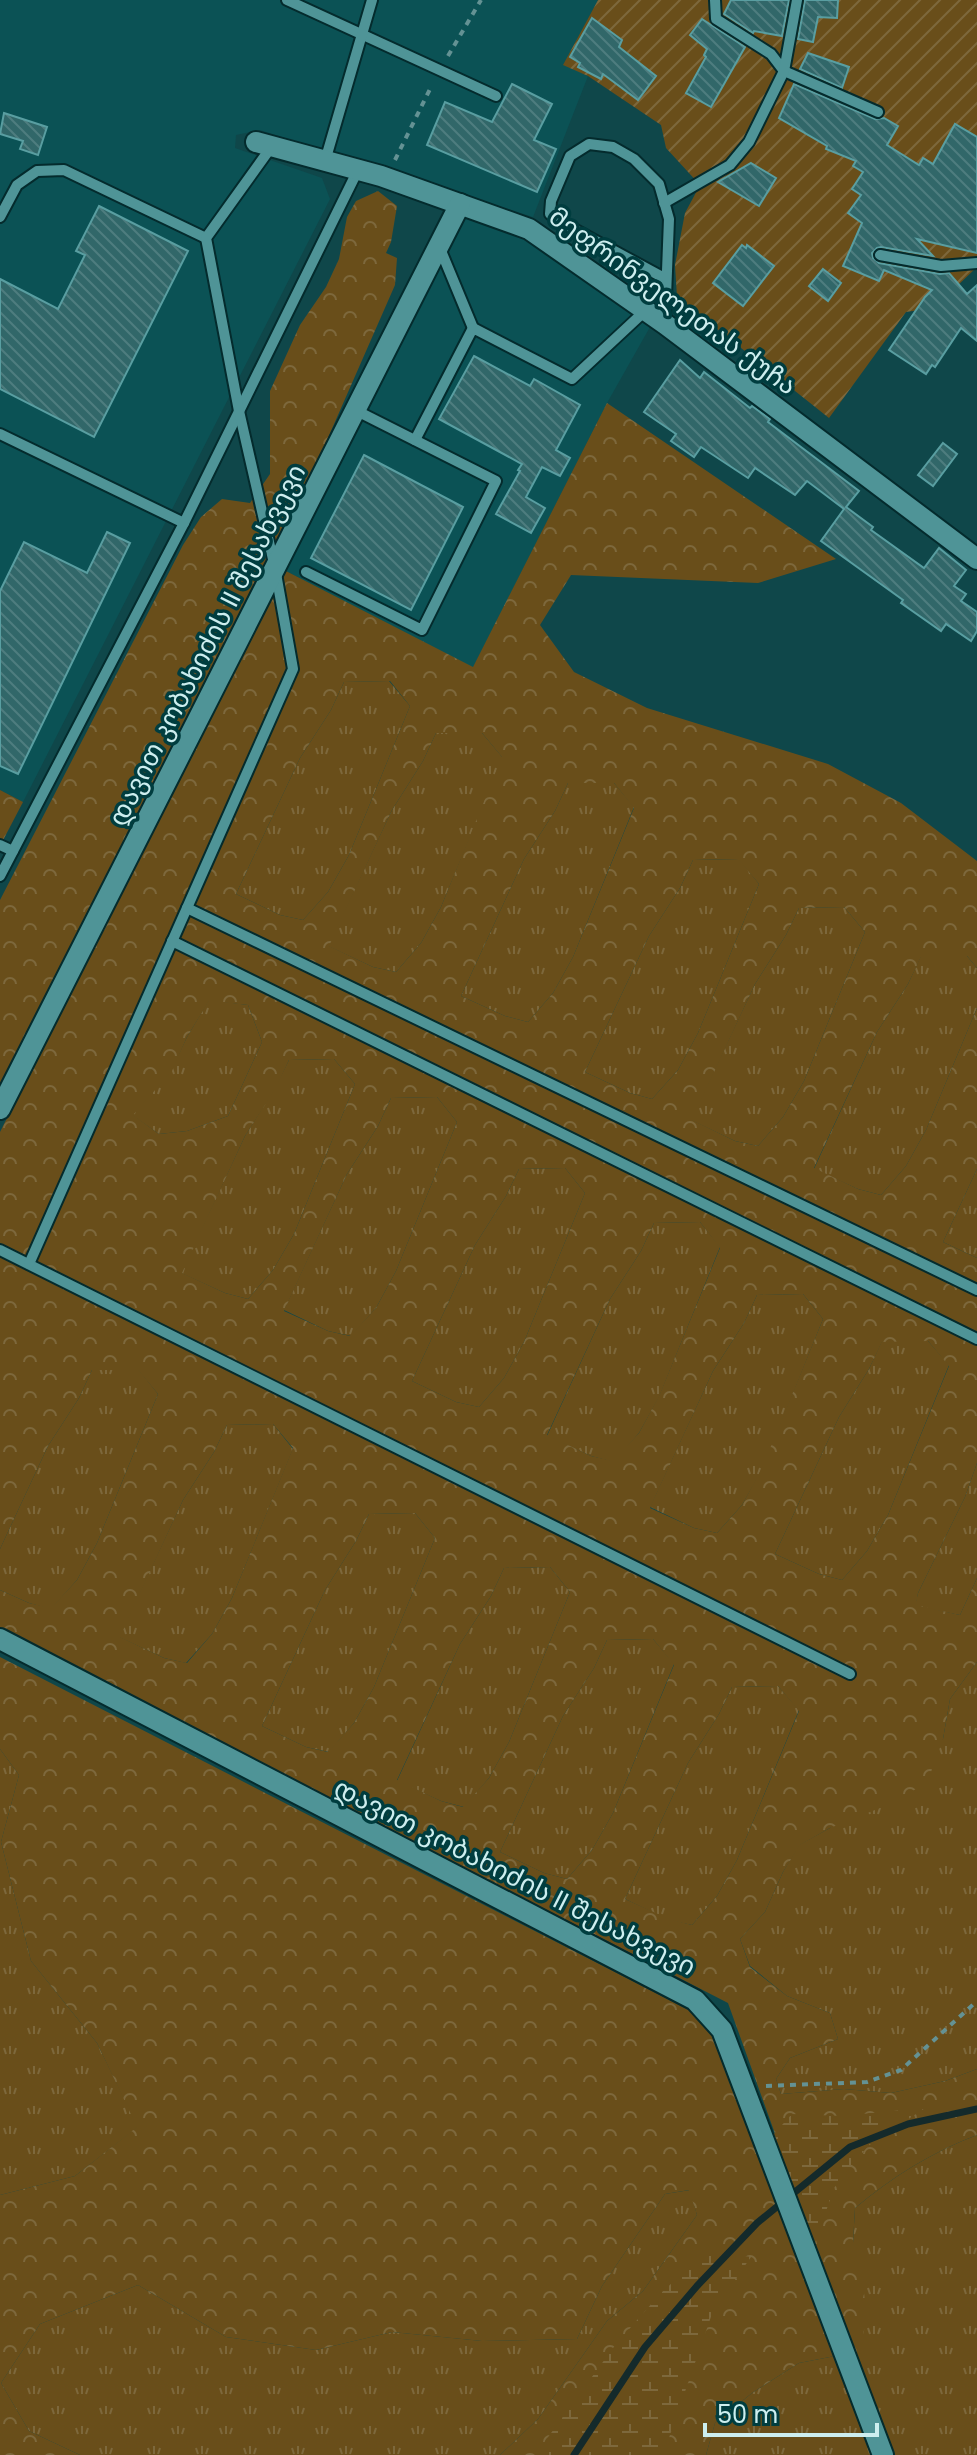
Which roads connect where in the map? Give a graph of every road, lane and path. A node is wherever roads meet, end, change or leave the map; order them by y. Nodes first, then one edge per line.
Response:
1 (287, 0) edge
2 (372, 0) edge
3 (481, 0) edge
4 (715, 0) edge
5 (797, 0) edge
6 (362, 34) junction
7 (440, 69) junction
8 (784, 71) junction
9 (496, 96) dead end
10 (878, 112) dead end
11 (264, 144) joint
12 (325, 161) junction
13 (358, 170) junction
14 (386, 178) junction
15 (664, 203) junction
16 (460, 204) junction
17 (0, 217) edge
18 (206, 238) junction
19 (439, 246) junction
20 (880, 255) dead end
21 (977, 263) edge
22 (666, 279) junction
23 (646, 310) junction
24 (665, 324) junction
25 (473, 328) junction
26 (355, 410) junction
27 (239, 411) junction
28 (0, 434) edge
29 (415, 440) junction
30 (184, 523) junction
31 (977, 559) edge
32 (275, 568) junction
33 (306, 572) dead end
34 (0, 845) edge
35 (13, 851) junction
36 (0, 876) edge
37 (187, 908) junction
38 (172, 941) junction
39 (0, 1109) edge
40 (0, 1250) edge
41 (29, 1264) junction
42 (977, 1290) edge
43 (977, 1339) edge
44 (0, 1639) edge
45 (850, 1674) dead end
46 (977, 2001) edge
47 (744, 2087) junction
48 (883, 2455) edge

1 - 6 lane
2 - 6 lane
3 - 7 path
4 - 8 lane
5 - 8 lane
6 - 7 lane
6 - 12 lane
7 - 9 lane
7 - 14 path
8 - 10 lane
8 - 15 lane
11 - 12 street, მეფრინველეთას ქუჩა
11 - 18 lane
12 - 13 street, მეფრინველეთას ქუჩა
13 - 14 street, მეფრინველეთას ქუჩა
13 - 27 lane
14 - 16 street, მეფრინველეთას ქუჩა
15 - 22 lane
15 - 22 lane
16 - 19 street, დავით კობახიძის II შესახვევი
16 - 23 street, მეფრინველეთას ქუჩა
17 - 18 lane
18 - 27 lane
19 - 25 lane
19 - 26 street, დავით კობახიძის II შესახვევი
20 - 21 lane
22 - 24 lane
23 - 24 street, მეფრინველეთას ქუჩა
23 - 25 lane
24 - 31 street, მეფრინველეთას ქუჩა
25 - 29 lane
26 - 29 lane
26 - 32 street, დავით კობახიძის II შესახვევი
27 - 30 lane
27 - 32 lane
28 - 30 lane
29 - 33 lane
30 - 35 lane
32 - 37 lane
32 - 39 street, დავით კობახიძის II შესახვევი
34 - 35 lane
35 - 36 lane
37 - 38 lane
37 - 42 lane
38 - 41 lane
38 - 43 lane
40 - 41 lane
41 - 45 lane
44 - 47 street, დავით კობახიძის II შესახვევი
46 - 47 path
47 - 48 street, დავით კობახიძის II შესახვევი

